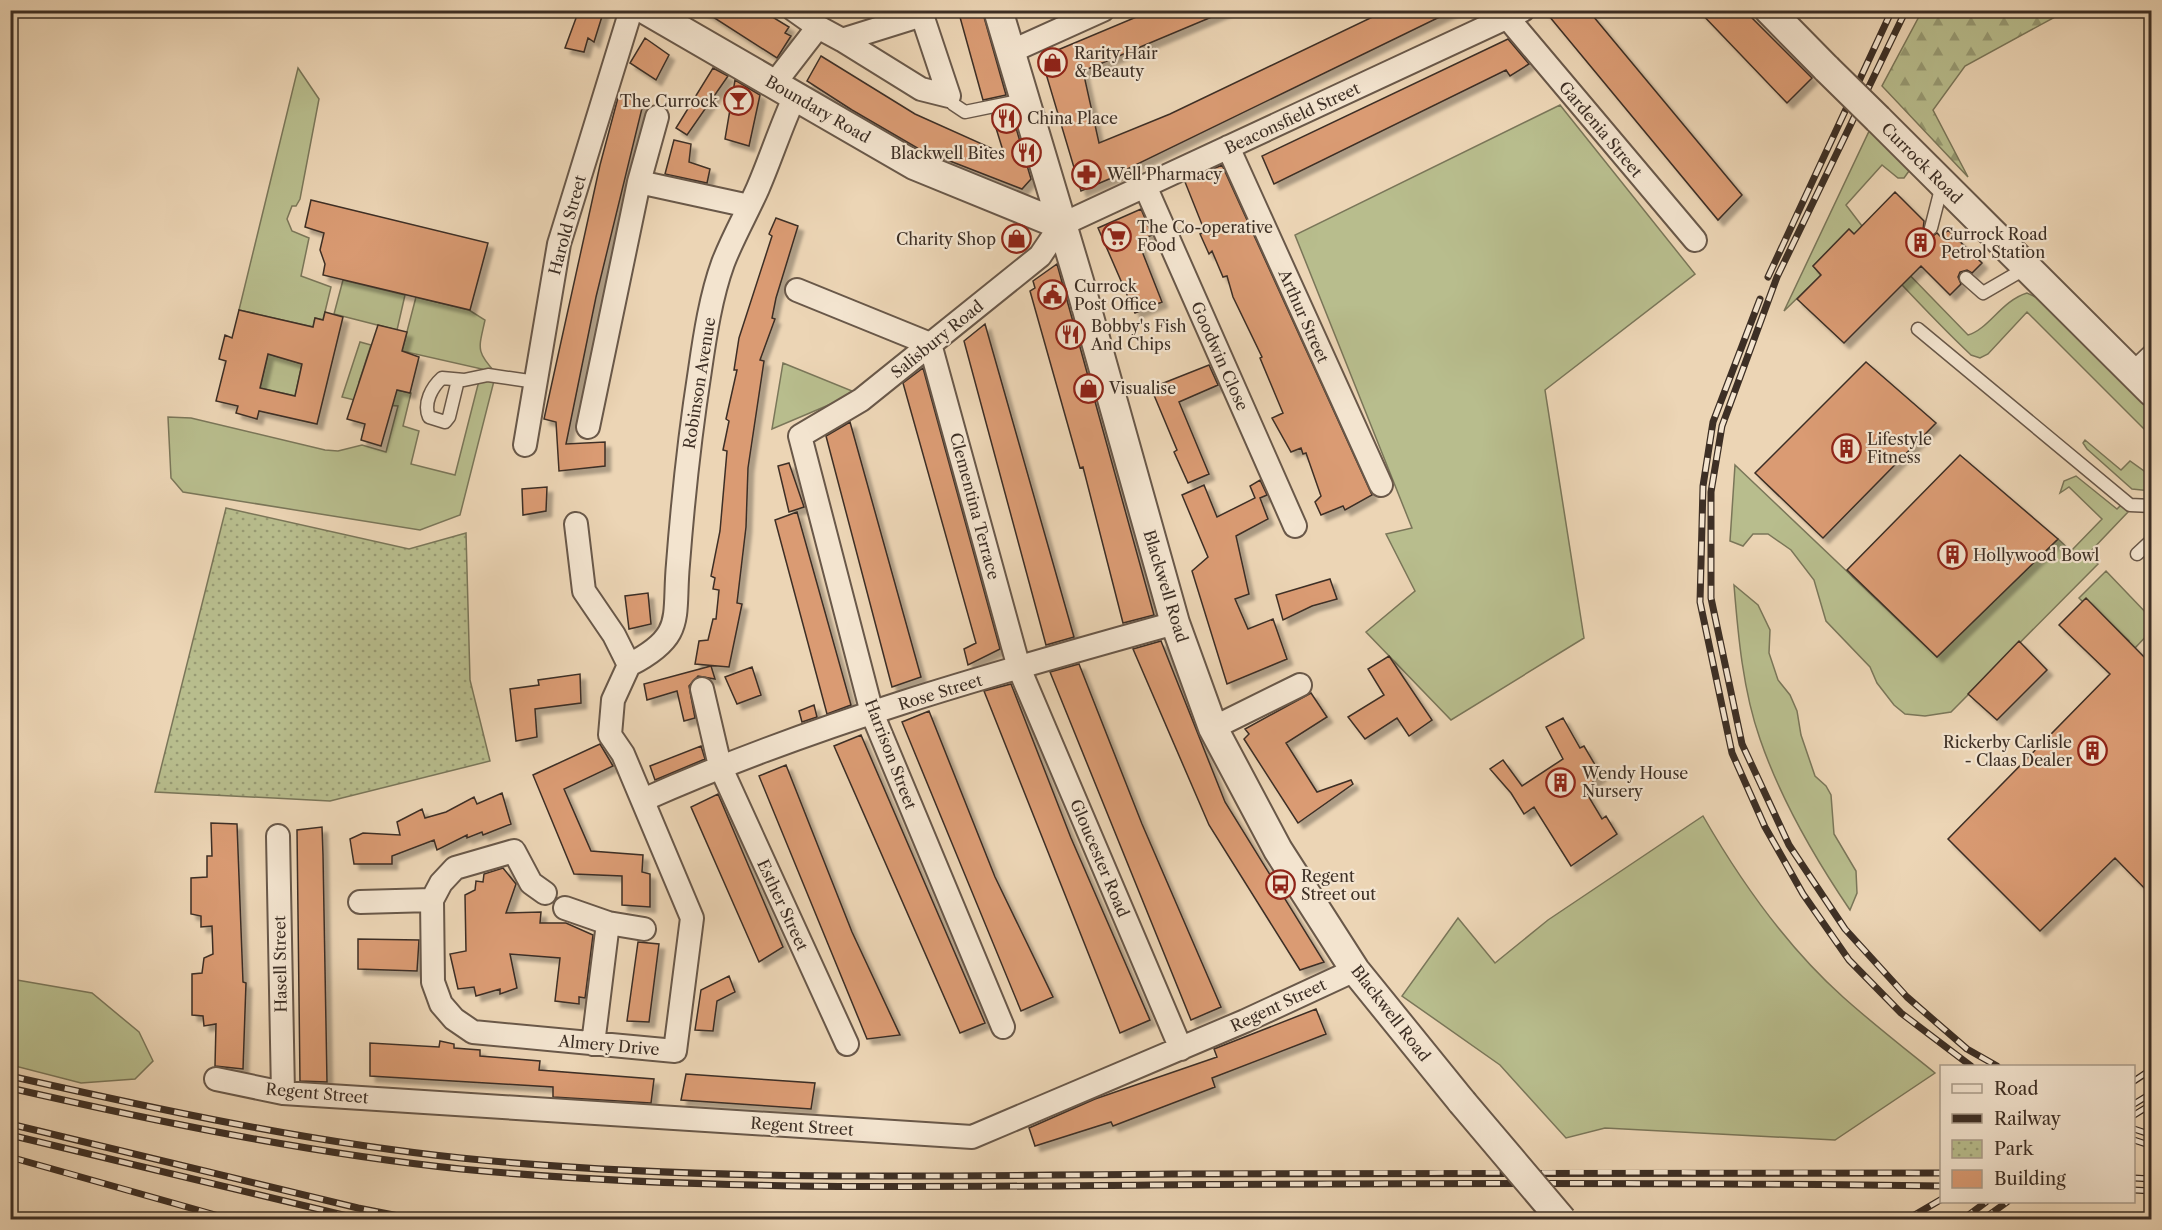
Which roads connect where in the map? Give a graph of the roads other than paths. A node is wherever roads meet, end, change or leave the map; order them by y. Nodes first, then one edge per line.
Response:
1 (794, 10) edge
2 (998, 10) edge
3 (1102, 10) edge
4 (1769, 10) edge
5 (644, 11) edge
6 (1510, 13) edge
7 (818, 27) junction
8 (842, 40) junction
9 (1010, 52) junction
10 (785, 90) junction
11 (949, 96) junction
12 (1024, 100) junction
13 (657, 117) dead end
14 (1228, 147) junction
15 (639, 182) junction
16 (1942, 184) junction
17 (1144, 186) junction
18 (749, 206) junction
19 (1061, 225) junction
20 (1931, 228) dead end
21 (1695, 240) dead end
22 (2026, 268) junction
23 (1966, 278) dead end
24 (797, 290) dead end
25 (1918, 329) dead end
26 (930, 344) junction
27 (2151, 349) edge
28 (2130, 370) junction
29 (458, 380) dead end
30 (536, 382) junction
31 (2151, 392) edge
32 (588, 428) dead end
33 (800, 436) joint
34 (525, 445) dead end
35 (1381, 485) dead end
36 (2151, 506) edge
37 (576, 524) dead end
38 (1295, 526) dead end
39 (2151, 540) edge
40 (2137, 554) dead end
41 (1175, 623) junction
42 (629, 665) junction
43 (1019, 668) junction
44 (1300, 685) dead end
45 (702, 689) dead end
46 (872, 713) junction
47 (1213, 728) junction
48 (720, 766) junction
49 (643, 800) junction
50 (278, 836) dead end
51 (545, 892) dead end
52 (432, 900) junction
53 (360, 902) dead end
54 (565, 908) dead end
55 (608, 922) junction
56 (644, 929) dead end
57 (1355, 969) junction
58 (1003, 1027) dead end
59 (593, 1044) junction
60 (847, 1044) dead end
61 (1181, 1049) junction
62 (216, 1079) dead end
63 (283, 1093) junction
64 (1562, 1220) edge

1 - 7 street
2 - 9 street, Blackwell Road
3 - 9 street
4 - 16 street, Currock Road, bridge
5 - 10 street, Boundary Road
5 - 30 street, Harold Street
6 - 14 street, Beaconsfield Street
6 - 21 street, Gardenia Street
7 - 8 street
7 - 10 street, Robinson Avenue
8 - 11 street
8 - 11 street
9 - 12 street, Blackwell Road
10 - 18 street, Robinson Avenue
10 - 19 street, Boundary Road
11 - 12 lane
12 - 19 street, Blackwell Road
13 - 15 street
14 - 17 street, Beaconsfield Street
14 - 35 street, Arthur Street
15 - 18 street
15 - 32 street
16 - 20 lane
16 - 22 street, Currock Road
17 - 19 street, Beaconsfield Street
17 - 38 street, Goodwin Close
18 - 42 street, Robinson Avenue
19 - 26 street, Salisbury Road
19 - 41 street, Blackwell Road
22 - 23 lane
22 - 28 street, Currock Road
24 - 26 street
25 - 36 lane
26 - 33 street, Salisbury Road
26 - 43 street, Clementina Terrace
27 - 28 lane
28 - 31 street, Currock Road
29 - 30 lane
30 - 34 street, Harold Street
33 - 46 street, Harrison Street
37 - 42 street
39 - 40 lane
41 - 43 street, Rose Street
41 - 47 street, Blackwell Road
42 - 49 street, Almery Drive
43 - 46 street, Rose Street
43 - 61 street, Gloucester Road
44 - 47 street
45 - 48 street, Esther Street
46 - 48 street, Rose Street
46 - 58 street, Harrison Street
47 - 57 street, Blackwell Road
48 - 49 street, Rose Street
48 - 60 street, Esther Street
49 - 59 street, Almery Drive
50 - 63 street, Hasell Street
51 - 52 street
52 - 53 street
52 - 59 street, Almery Drive
54 - 55 street
55 - 56 street
55 - 59 street
57 - 61 street, Regent Street
57 - 64 street, Blackwell Road, bridge
61 - 63 street, Regent Street
62 - 63 street, Regent Street

